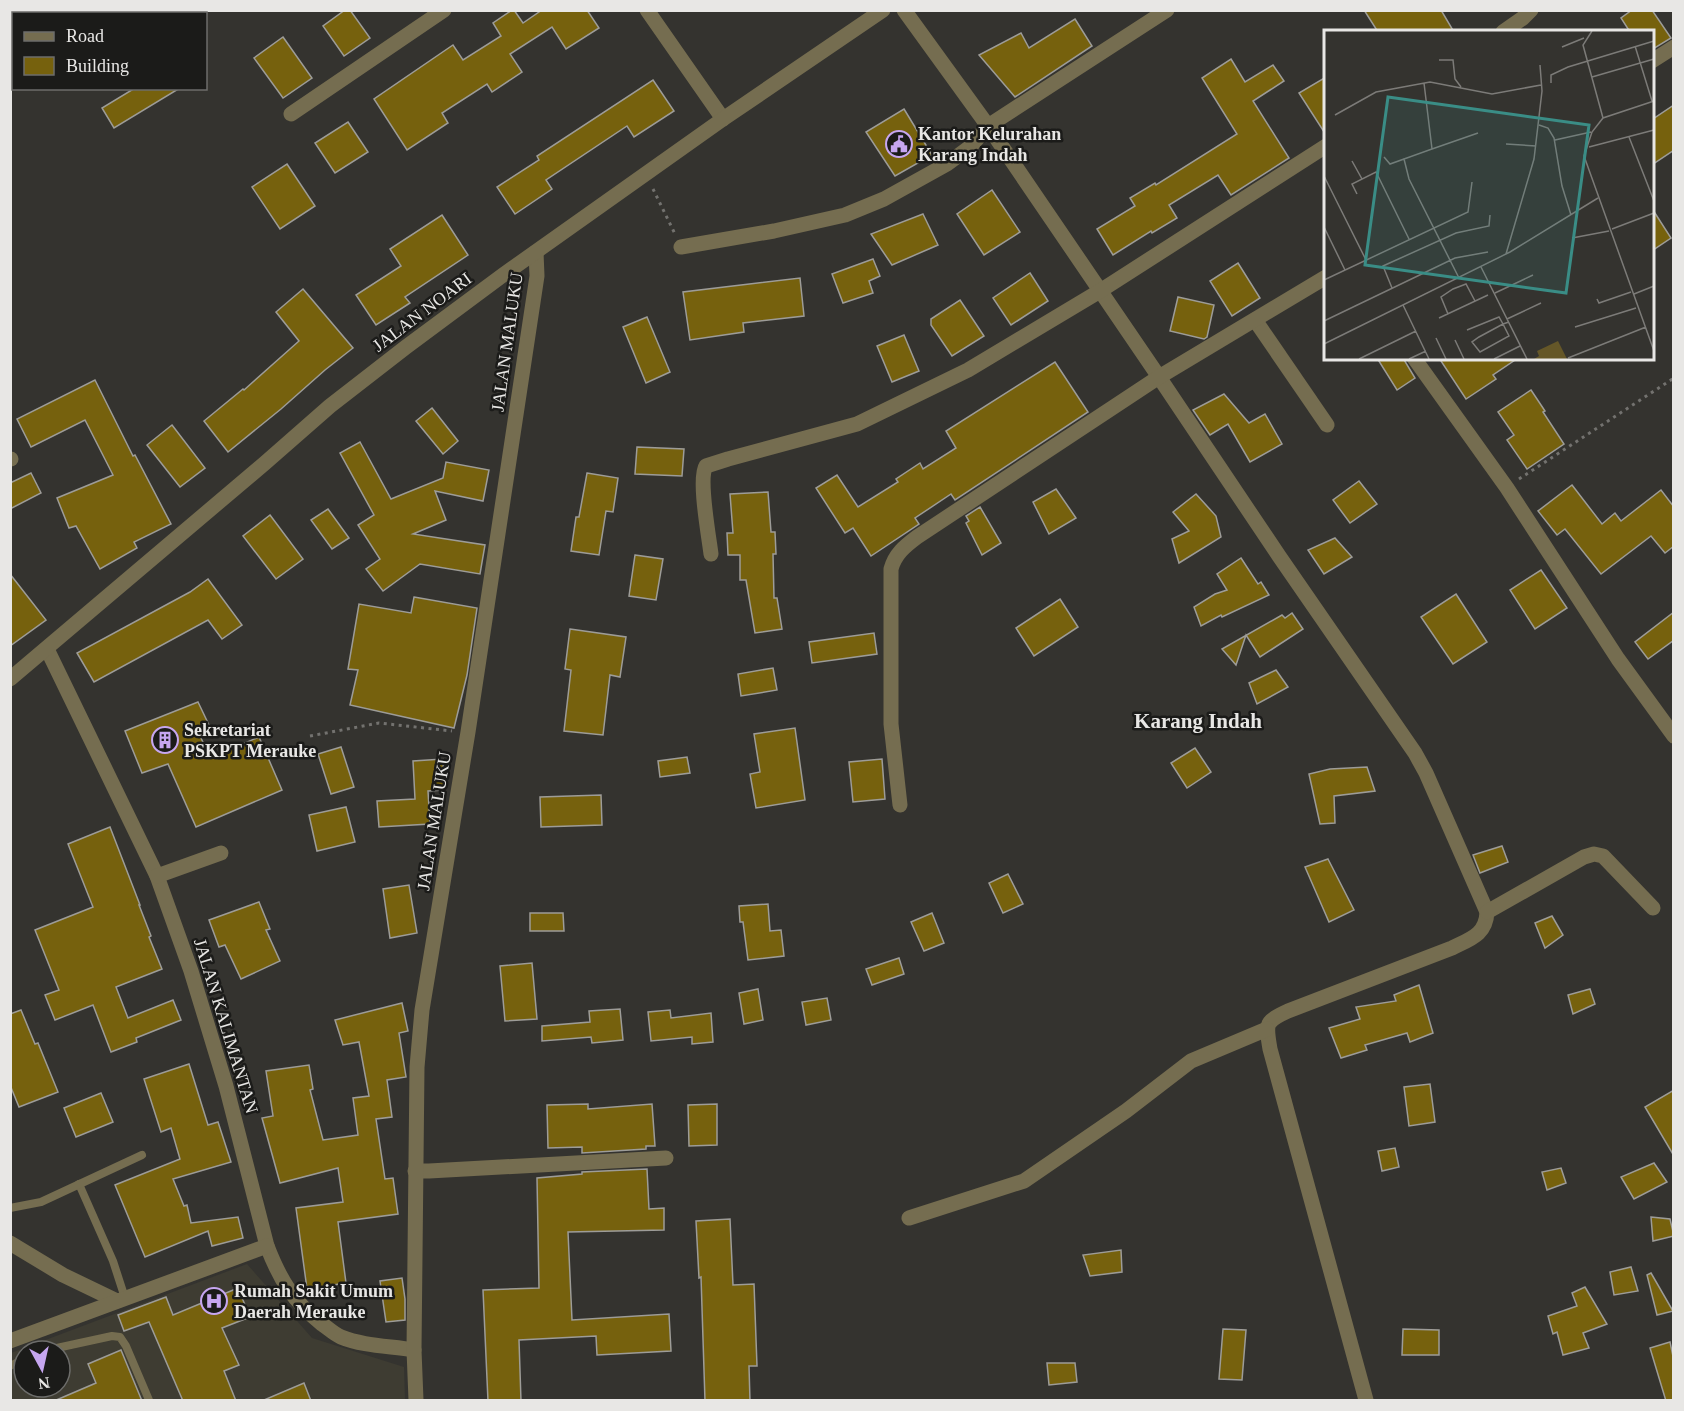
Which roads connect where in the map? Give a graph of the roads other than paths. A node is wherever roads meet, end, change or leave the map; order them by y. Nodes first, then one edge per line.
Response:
1 (444, 10) edge
2 (646, 10) edge
3 (883, 10) edge
4 (904, 10) edge
5 (1167, 10) edge
6 (1531, 10) edge
7 (1506, 30) edge
8 (1674, 47) edge
9 (1654, 60) edge
10 (291, 114) dead end
11 (723, 119) junction
12 (988, 126) junction
13 (1324, 147) edge
14 (681, 247) road end
15 (536, 252) junction
16 (1324, 278) edge
17 (1100, 291) junction
18 (1255, 320) junction
19 (1415, 360) edge
20 (1159, 377) junction
21 (1327, 425) dead end
22 (711, 554) dead end
23 (46, 649) junction
24 (10, 679) edge
25 (1674, 736) edge
26 (900, 805) dead end
27 (221, 853) dead end
28 (157, 876) junction
29 (1653, 908) dead end
30 (1487, 912) junction
31 (1266, 1029) junction
32 (142, 1155) dead end
33 (666, 1158) dead end
34 (422, 1171) junction
35 (79, 1184) junction
36 (10, 1208) edge
37 (909, 1218) dead end
38 (10, 1243) edge
39 (267, 1246) junction
40 (121, 1300) junction
41 (10, 1341) edge
42 (72, 1345) edge
43 (414, 1350) junction
44 (149, 1401) edge
45 (416, 1401) edge
46 (1366, 1401) edge

1 - 10 street
2 - 11 street
3 - 11 street, JALAN NOARI
4 - 12 street
5 - 12 street
6 - 7 street
8 - 9 street
11 - 15 street, JALAN NOARI
12 - 14 street
12 - 17 street
13 - 17 street
15 - 23 street, JALAN NOARI
15 - 34 street, JALAN MALUKU
16 - 18 street
17 - 20 street
17 - 22 street
18 - 20 street
18 - 21 street
19 - 25 street
20 - 26 street
20 - 30 street
23 - 24 street, JALAN NOARI
23 - 28 street, JALAN KALIMANTAN
27 - 28 street
28 - 39 street, JALAN KALIMANTAN
29 - 30 street
30 - 31 street
31 - 37 street
31 - 46 street
32 - 35 lane
33 - 34 street
34 - 43 street, JALAN MALUKU
35 - 36 lane
35 - 40 lane
38 - 40 street
39 - 40 street
39 - 43 street, JALAN KALIMANTAN
40 - 41 street
42 - 44 lane
43 - 45 street, JALAN MALUKU

